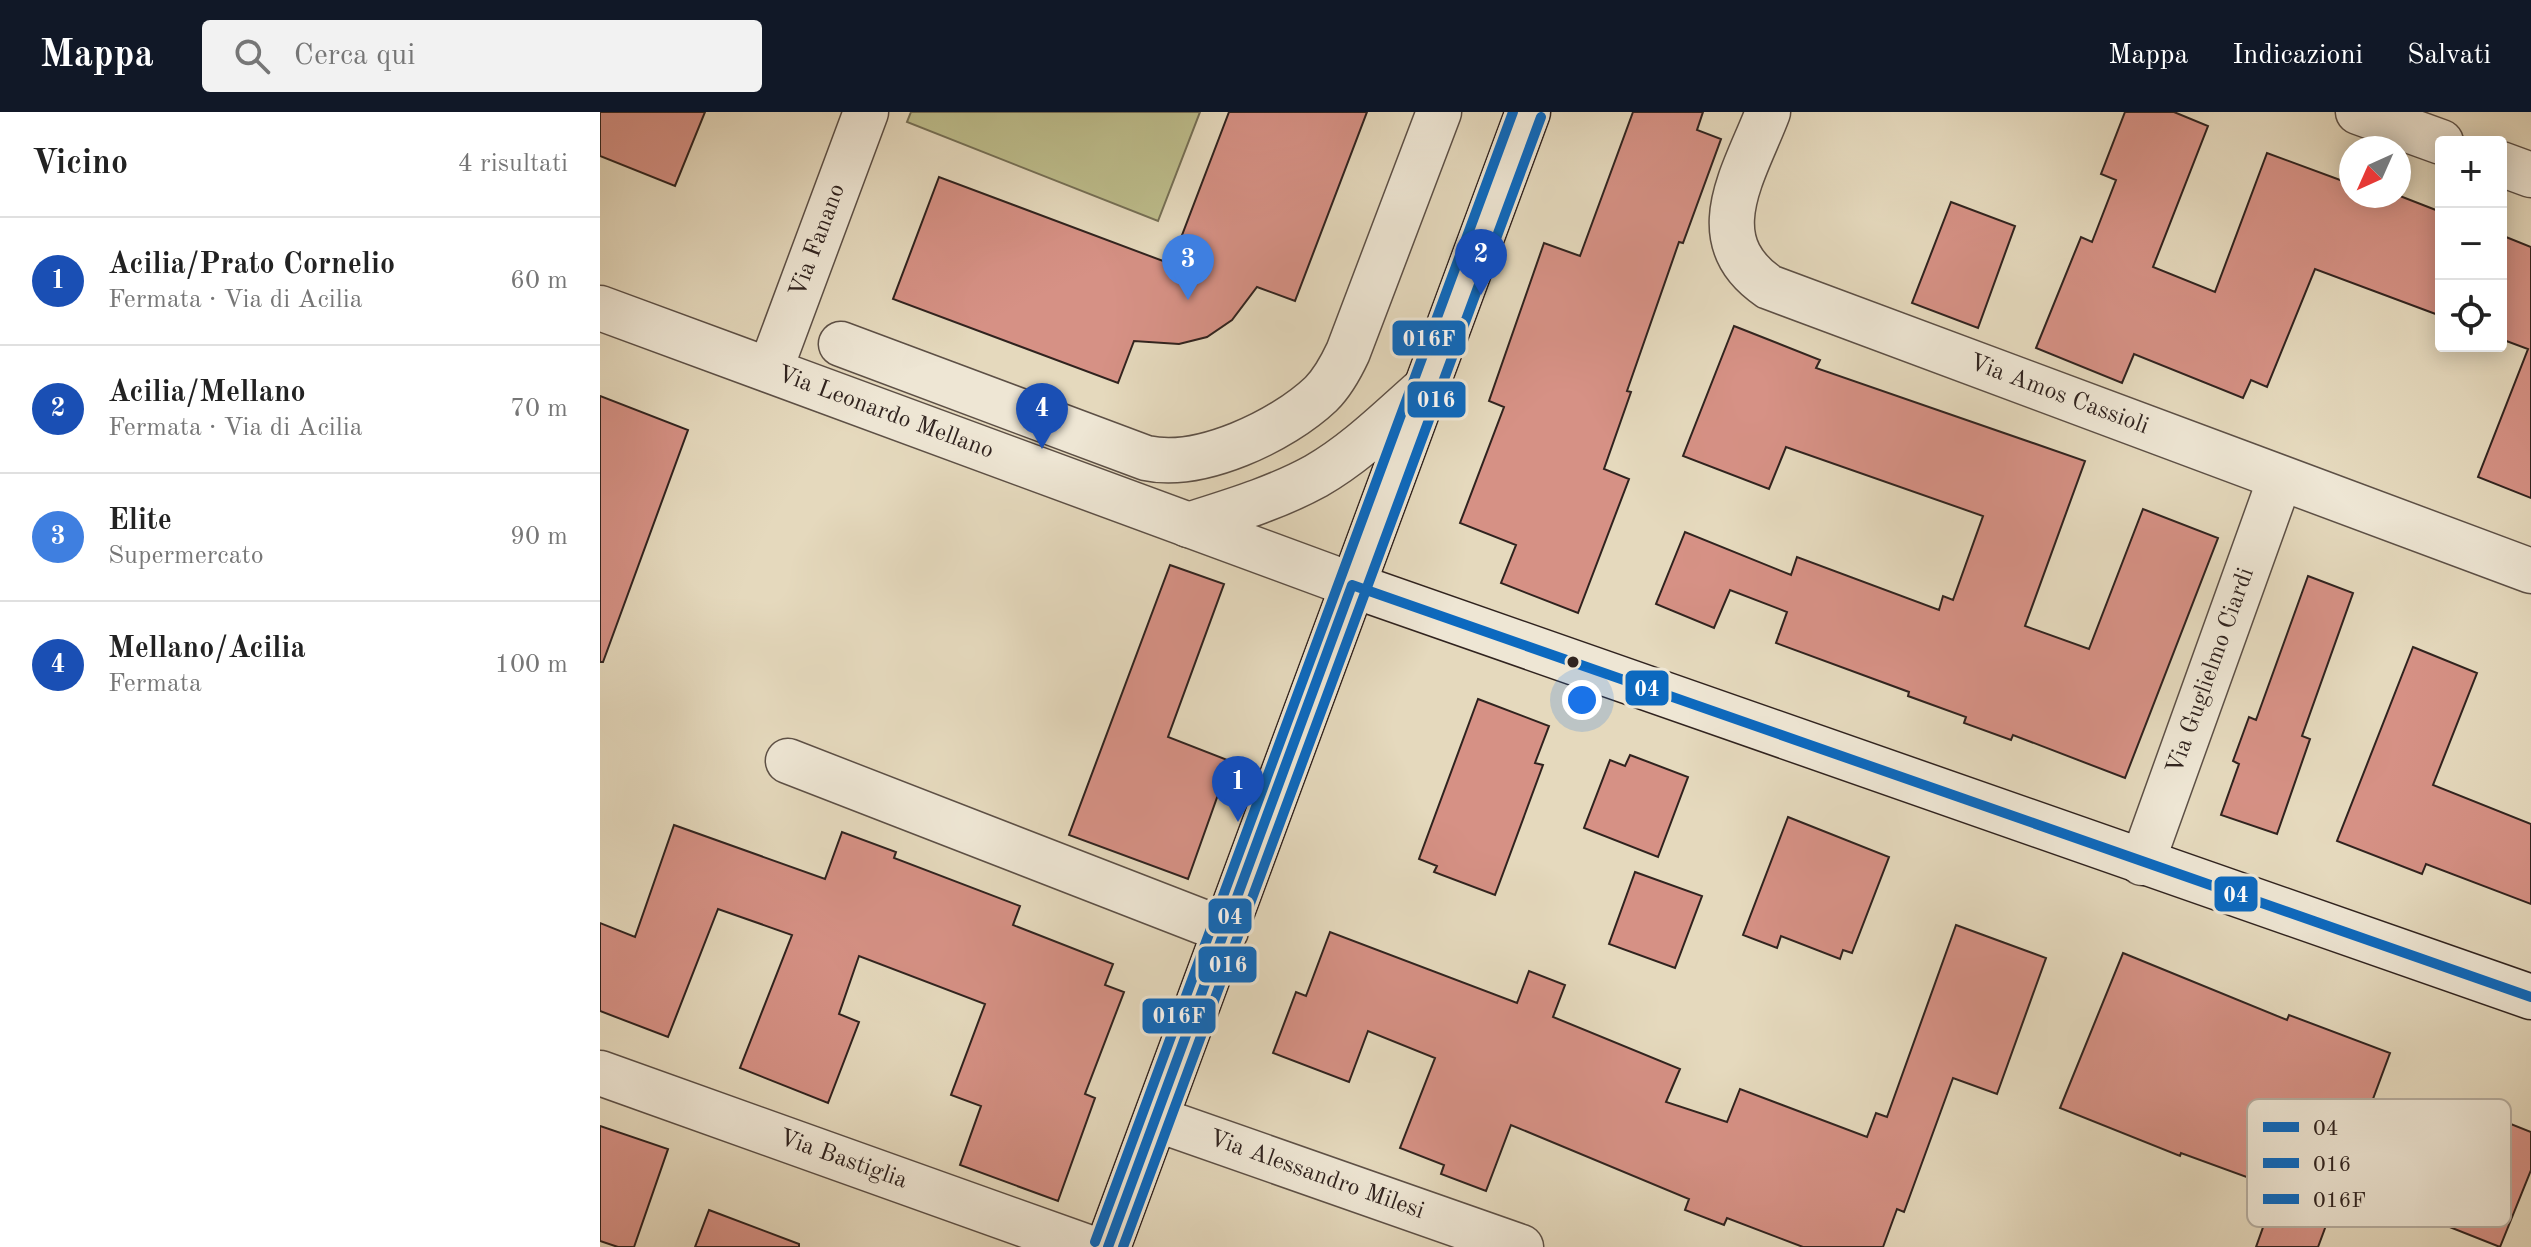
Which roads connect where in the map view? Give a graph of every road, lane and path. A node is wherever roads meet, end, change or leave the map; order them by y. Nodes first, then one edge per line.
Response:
1 (866, 112) edge
2 (1439, 112) edge
3 (1528, 112) edge
4 (1768, 112) edge
5 (2358, 112) edge
6 (2435, 140) edge
7 (2507, 166) edge
8 (2531, 175) edge
9 (600, 308) edge
10 (841, 344) dead end
11 (770, 370) junction
12 (1423, 390) junction
13 (994, 400) junction
14 (977, 446) junction
15 (2280, 479) junction
16 (1188, 525) junction
17 (2531, 571) edge
18 (1352, 585) junction
19 (788, 761) dead end
20 (2142, 863) junction
21 (1226, 931) junction
22 (2531, 997) edge
23 (600, 1073) edge
24 (1156, 1119) junction
25 (1087, 1247) edge
26 (1108, 1247) edge
27 (1521, 1247) edge

1 - 11 street, Via Fanano
2 - 13 street
3 - 12 street
4 - 15 street, Via Amos Cassioli
5 - 6 street
7 - 8 street
9 - 11 street, Via Leonardo Mellano
10 - 13 street
11 - 14 street, Via Leonardo Mellano
12 - 16 street
12 - 18 street
13 - 14 street
14 - 16 street, Via Leonardo Mellano
15 - 17 street, Via Amos Cassioli
15 - 20 street, Via Guglielmo Ciardi
16 - 18 street, Via Leonardo Mellano
18 - 20 street, Via Leonardo Mellano
18 - 21 street
19 - 21 street
20 - 22 street, Via Leonardo Mellano
21 - 24 street
23 - 25 street, Via Bastiglia
24 - 26 street
24 - 27 street, Via Alessandro Milesi

